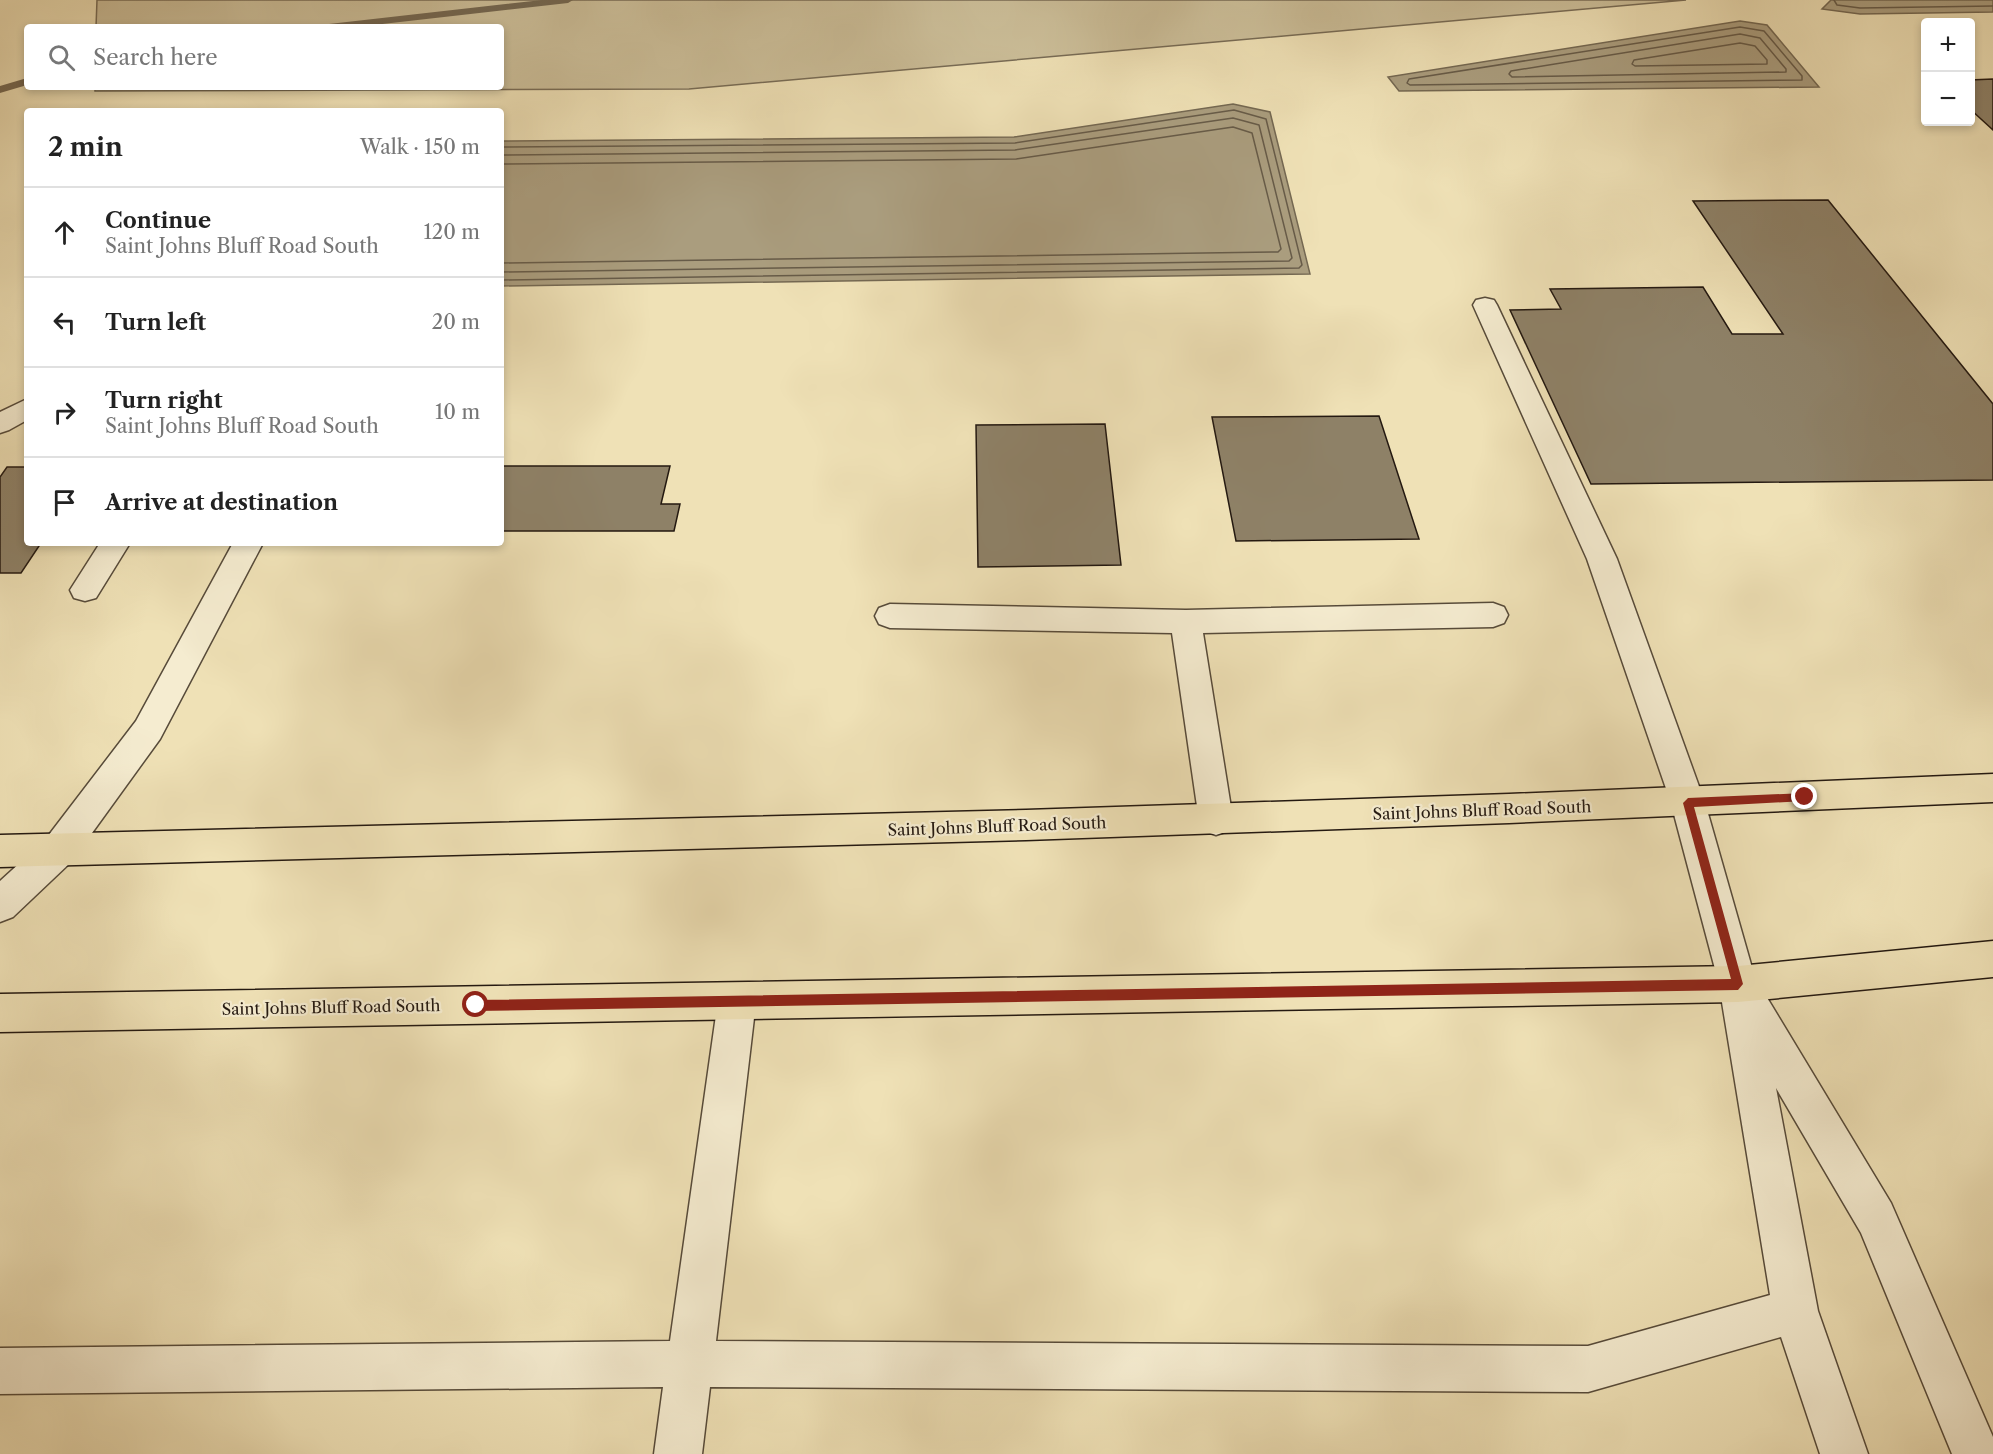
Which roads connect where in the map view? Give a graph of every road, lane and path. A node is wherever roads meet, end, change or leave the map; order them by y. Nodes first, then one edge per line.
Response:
1 (1485, 304) dead end
2 (24, 410) edge
3 (0, 424) edge
4 (113, 546) edge
5 (246, 546) edge
6 (85, 590) dead end
7 (1493, 615) dead end
8 (890, 616) dead end
9 (1186, 622) junction
10 (1993, 788) edge
11 (1688, 803) junction
12 (1216, 820) junction
13 (0, 851) edge
14 (58, 851) junction
15 (0, 905) edge
16 (1993, 959) edge
17 (1738, 984) junction
18 (737, 1001) junction
19 (0, 1013) edge
20 (1795, 1311) junction
21 (688, 1364) junction
22 (0, 1371) edge
23 (678, 1454) edge
24 (1844, 1454) edge
25 (1976, 1454) edge

1 - 11 street
2 - 3 street
4 - 6 street
5 - 14 street
7 - 9 street
8 - 9 street
9 - 12 street
10 - 11 main road, Saint Johns Bluff Road South
11 - 12 main road, Saint Johns Bluff Road South
11 - 17 street
12 - 14 main road, Saint Johns Bluff Road South
13 - 14 main road, Saint Johns Bluff Road South
14 - 15 street
16 - 17 main road, Saint Johns Bluff Road South
17 - 18 main road, Saint Johns Bluff Road South
17 - 20 street
17 - 25 street
18 - 19 main road, Saint Johns Bluff Road South
18 - 21 street
20 - 21 street
20 - 24 street
21 - 22 street
21 - 23 street

